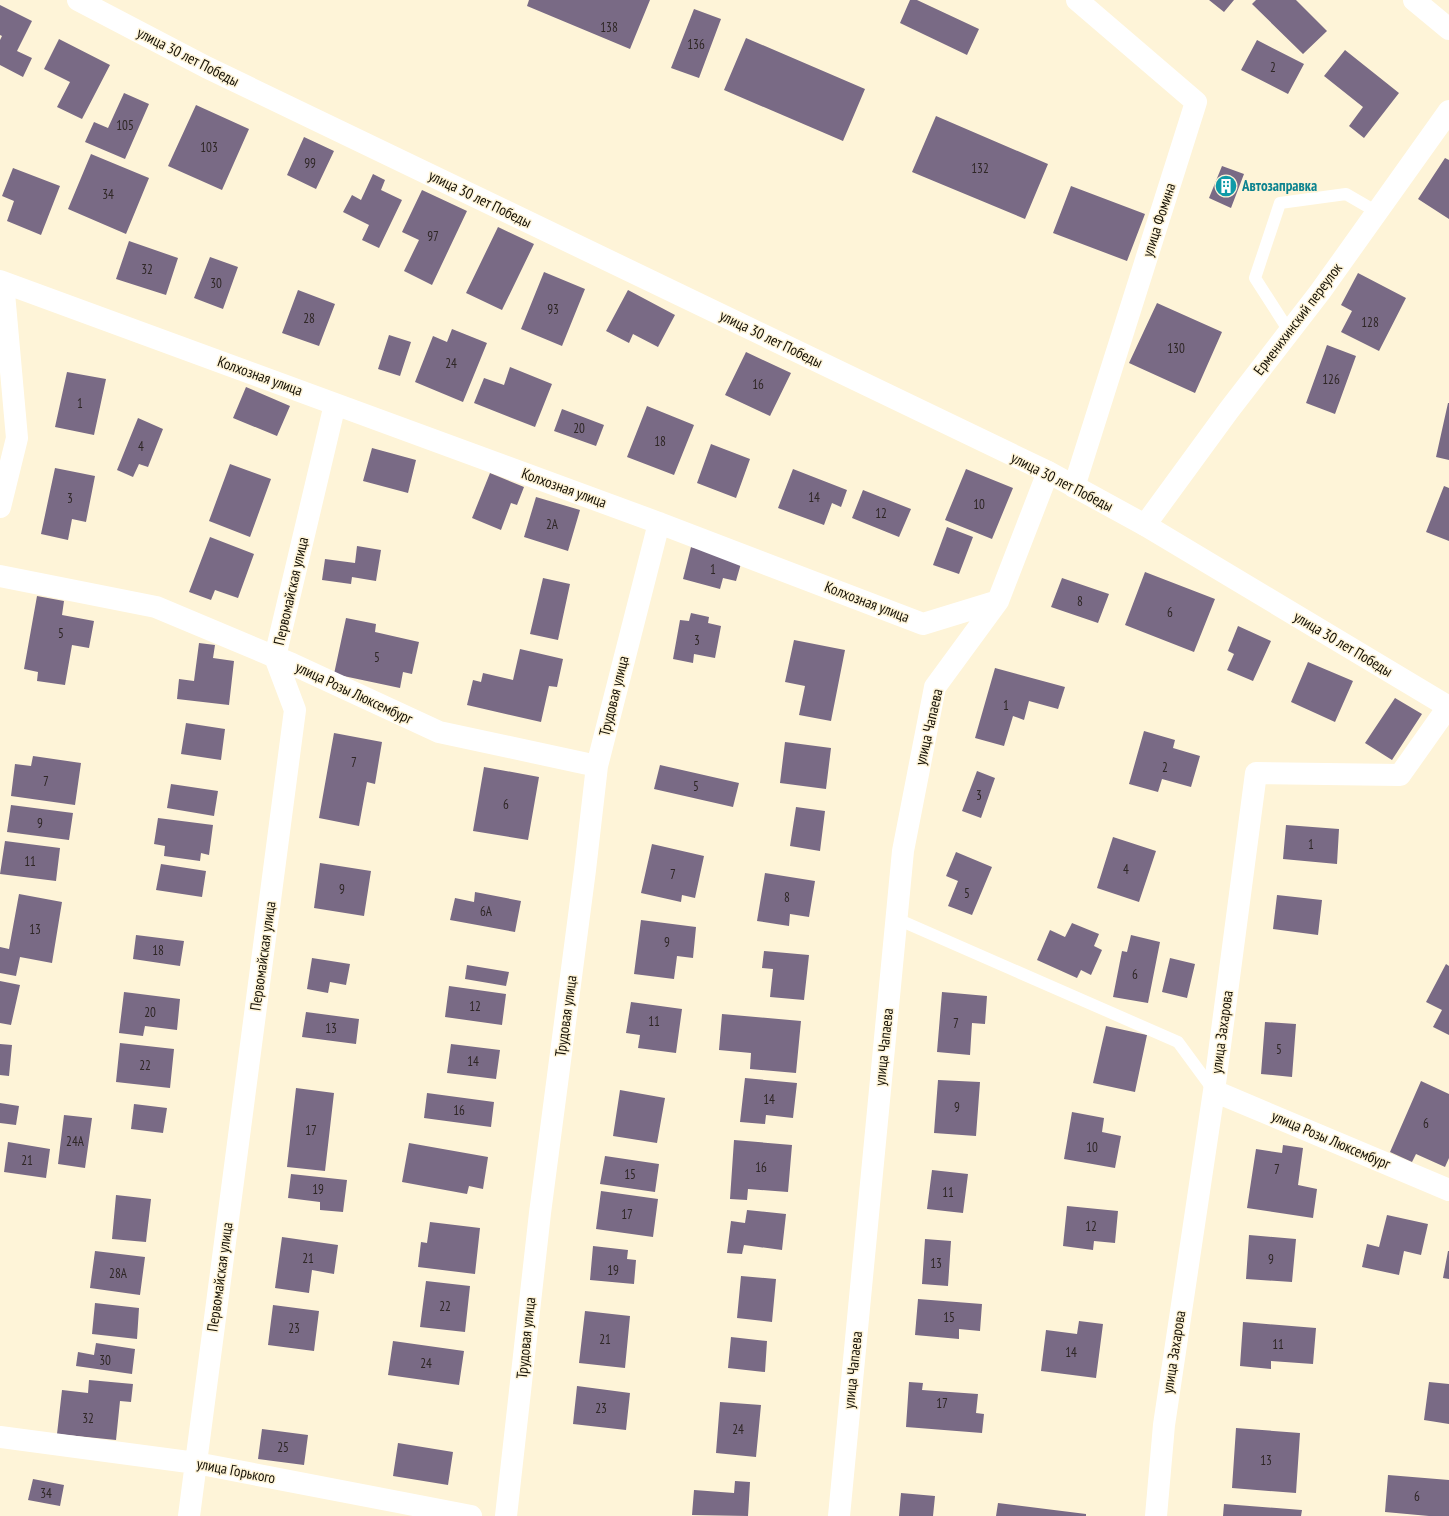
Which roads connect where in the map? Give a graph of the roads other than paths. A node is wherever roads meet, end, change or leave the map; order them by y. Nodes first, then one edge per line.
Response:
1 (78, 0) edge
2 (1077, 0) edge
3 (1414, 0) edge
4 (1449, 29) edge
5 (1449, 111) edge
6 (1377, 212) junction
7 (2, 281) edge
8 (1289, 331) junction
9 (336, 404) junction
10 (1048, 472) junction
11 (1074, 487) junction
12 (0, 507) edge
13 (659, 523) junction
14 (1145, 525) junction
15 (0, 576) edge
16 (998, 601) junction
17 (275, 657) junction
18 (1449, 707) edge
19 (597, 766) junction
20 (897, 919) junction
21 (1214, 1091) junction
22 (1449, 1190) edge
23 (0, 1437) edge
24 (196, 1463) junction
25 (189, 1516) edge
26 (471, 1516) edge
27 (506, 1516) edge
28 (839, 1516) edge
29 (1156, 1516) edge

1 - 10 street, улица 30 лет Победы
2 - 11 street, улица Фомина
3 - 4 street
5 - 6 street, Ерменихинский переулок
6 - 8 street, Ерменихинский переулок
6 - 8 lane
7 - 9 street, Колхозная улица
7 - 12 street
8 - 14 street, Ерменихинский переулок
9 - 13 street, Колхозная улица
9 - 17 street, Первомайская улица
10 - 11 street, улица 30 лет Победы
10 - 16 street
11 - 14 street, улица 30 лет Победы
13 - 16 street, Колхозная улица
13 - 19 street, Трудовая улица
14 - 18 street, улица 30 лет Победы
15 - 17 street, улица Розы Люксембург
16 - 20 street, улица Чапаева
17 - 19 street, улица Розы Люксембург
17 - 24 street, Первомайская улица
18 - 21 street, улица Захарова
19 - 27 street, Трудовая улица
20 - 21 lane
20 - 28 street, улица Чапаева
21 - 22 street, улица Розы Люксембург
21 - 29 street, улица Захарова
23 - 24 street, улица Горького
24 - 25 street, Первомайская улица
24 - 26 street, улица Горького

